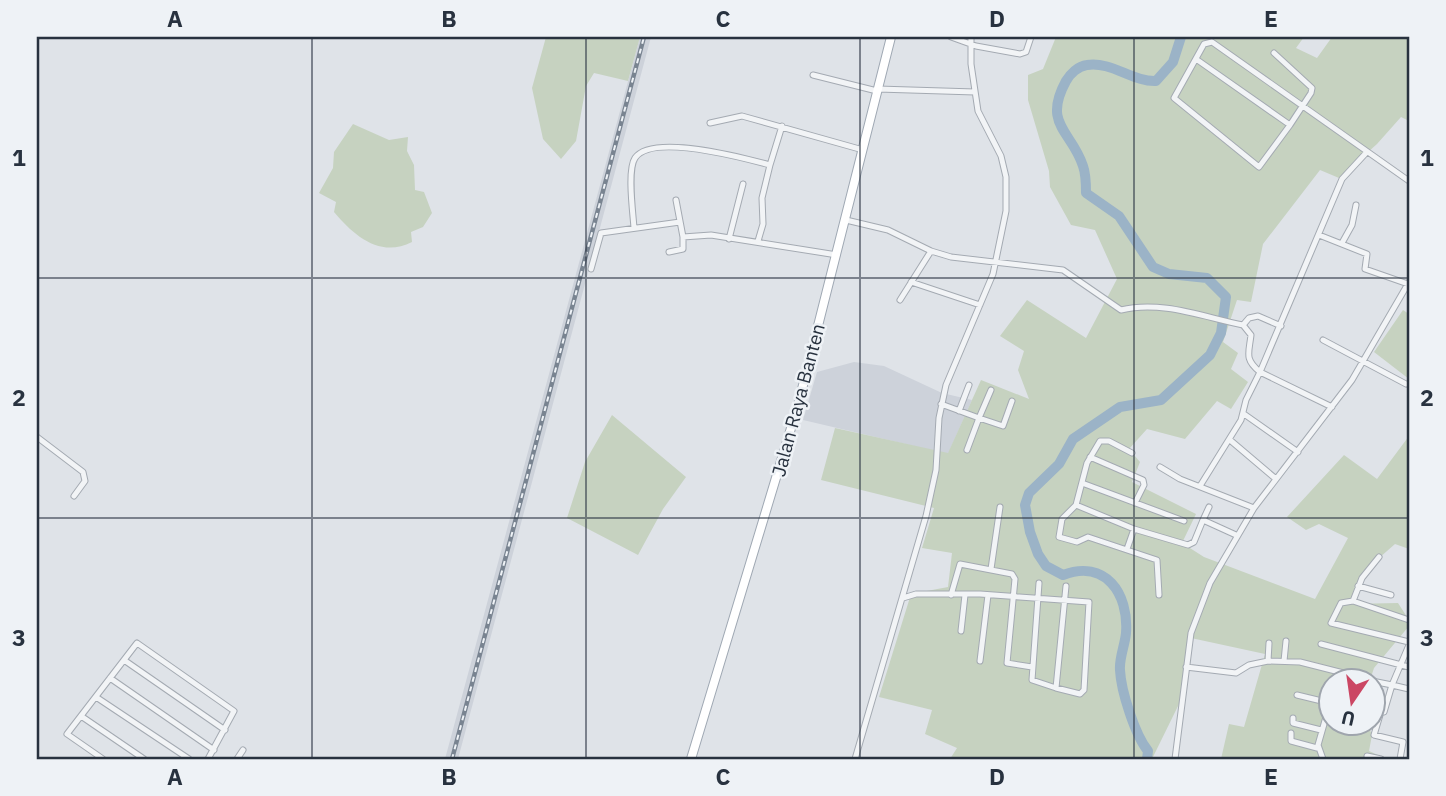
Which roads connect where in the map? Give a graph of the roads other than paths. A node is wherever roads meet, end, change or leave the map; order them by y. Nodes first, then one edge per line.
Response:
1 (891, 37) edge
2 (951, 37) edge
3 (1031, 37) edge
4 (970, 40) edge
5 (1273, 53) dead end
6 (1196, 59) junction
7 (813, 75) dead end
8 (877, 90) junction
9 (975, 92) junction
10 (1302, 107) junction
11 (710, 123) dead end
12 (1290, 125) junction
13 (782, 126) junction
14 (863, 150) junction
15 (1366, 153) junction
16 (770, 165) junction
17 (1409, 181) edge
18 (743, 184) dead end
19 (676, 200) dead end
20 (1356, 205) dead end
21 (846, 220) junction
22 (680, 222) junction
23 (634, 228) junction
24 (1320, 234) junction
25 (683, 237) junction
26 (729, 240) junction
27 (758, 241) junction
28 (1342, 243) junction
29 (931, 251) junction
30 (669, 252) dead end
31 (837, 255) junction
32 (996, 261) junction
33 (591, 269) dead end
34 (911, 282) junction
35 (1409, 283) edge
36 (900, 300) dead end
37 (980, 305) junction
38 (1241, 324) junction
39 (1281, 327) junction
40 (1323, 340) dead end
41 (1363, 362) junction
42 (1260, 372) junction
43 (1406, 384) dead end
44 (969, 385) dead end
45 (991, 390) dead end
46 (1012, 401) dead end
47 (942, 404) junction
48 (1332, 407) junction
49 (959, 411) junction
50 (1244, 414) junction
51 (979, 418) junction
52 (37, 437) edge
53 (1230, 440) junction
54 (967, 450) dead end
55 (1298, 452) junction
56 (1132, 453) dead end
57 (1090, 457) junction
58 (1160, 467) dead end
59 (1276, 479) junction
60 (1082, 483) junction
61 (1200, 486) junction
62 (74, 496) dead end
63 (1135, 503) junction
64 (1076, 505) junction
65 (1000, 507) dead end
66 (1209, 507) dead end
67 (1254, 508) junction
68 (1203, 520) junction
69 (1184, 521) dead end
70 (1134, 529) junction
71 (1236, 535) junction
72 (1127, 549) junction
73 (1379, 557) dead end
74 (991, 569) junction
75 (1040, 583) dead end
76 (1066, 586) dead end
77 (1358, 586) junction
78 (1391, 594) dead end
79 (951, 595) junction
80 (988, 595) junction
81 (1159, 595) dead end
82 (965, 596) junction
83 (903, 598) junction
84 (1013, 598) junction
85 (1038, 599) junction
86 (1064, 601) junction
87 (1353, 601) junction
88 (1409, 620) edge
89 (961, 631) dead end
90 (1286, 641) dead end
91 (1269, 643) dead end
92 (1321, 643) dead end
93 (1409, 644) edge
94 (124, 660) junction
95 (980, 661) dead end
96 (1268, 661) junction
97 (1284, 661) junction
98 (1402, 665) junction
99 (1320, 666) edge
100 (1032, 667) junction
101 (1186, 667) junction
102 (1409, 667) edge
103 (110, 678) junction
104 (1386, 684) edge
105 (1392, 685) junction
106 (1056, 688) junction
107 (1409, 689) edge
108 (1297, 695) dead end
109 (96, 697) junction
110 (1316, 700) edge
111 (1386, 705) edge
112 (81, 716) junction
113 (1293, 718) dead end
114 (1316, 729) edge
115 (225, 730) junction
116 (1291, 733) dead end
117 (1320, 736) edge
118 (1379, 736) edge
119 (1317, 748) junction
120 (214, 750) junction
121 (243, 750) dead end
122 (1367, 756) dead end
123 (103, 759) edge
124 (144, 759) edge
125 (189, 759) edge
126 (208, 759) edge
127 (237, 759) edge
128 (691, 759) edge
129 (855, 759) edge
130 (1175, 759) edge
131 (1323, 759) edge
132 (1381, 759) edge
133 (1400, 759) edge

1 - 8 main road, Jalan Raya Banten
2 - 4 street
3 - 4 street
4 - 9 street
5 - 10 street
6 - 10 street
6 - 12 street
6 - 12 street
7 - 8 street
8 - 9 street
8 - 14 main road, Jalan Raya Banten
9 - 32 street
10 - 12 street
10 - 15 street
11 - 13 street
13 - 14 street
13 - 16 street
14 - 21 main road, Jalan Raya Banten
15 - 17 street
15 - 24 street
16 - 23 street
16 - 27 street
18 - 26 street
19 - 22 street
20 - 28 street
21 - 29 street
21 - 31 main road, Jalan Raya Banten
22 - 23 street
22 - 25 street
23 - 33 street
24 - 28 street
24 - 39 street
25 - 26 street
25 - 30 street
26 - 27 street
27 - 31 street
28 - 35 street
29 - 32 street
29 - 34 street
31 - 128 main road, Jalan Raya Banten
32 - 37 street
32 - 38 street
34 - 36 street
34 - 37 street
35 - 41 street
37 - 47 street
38 - 39 street
38 - 42 street
39 - 42 street
40 - 41 street
41 - 43 street
41 - 48 street
42 - 48 street
42 - 50 street
44 - 49 street
45 - 51 street
46 - 51 street
47 - 49 street
47 - 83 street
48 - 55 street
49 - 51 street
50 - 53 street
50 - 55 street
51 - 54 street
52 - 62 street
53 - 59 street
53 - 61 street
55 - 59 street
56 - 57 street
57 - 60 street
57 - 63 street
58 - 61 street
59 - 67 street
60 - 63 street
60 - 64 street
61 - 67 street
63 - 69 street
64 - 70 street
64 - 72 street
65 - 74 street
66 - 68 street
67 - 71 street
68 - 70 street
68 - 71 street
70 - 72 street
71 - 101 street
72 - 81 street
73 - 77 street
74 - 79 street
74 - 84 street
75 - 85 street
76 - 86 street
77 - 78 street
77 - 87 street
79 - 82 street
79 - 83 street
80 - 82 street
80 - 84 street
80 - 95 street
82 - 89 street
83 - 129 street
84 - 85 street
84 - 100 street
85 - 86 street
85 - 100 street
86 - 106 street
86 - 106 street
87 - 88 street
87 - 93 street
90 - 97 street
91 - 96 street
92 - 98 street
93 - 98 street
94 - 103 street
94 - 115 street
94 - 115 street
96 - 97 street
96 - 101 street
97 - 99 street
98 - 102 street
98 - 105 street
100 - 106 street
101 - 130 street
103 - 109 street
103 - 120 street
104 - 105 street
105 - 107 street
105 - 111 street
108 - 110 street
109 - 112 street
109 - 125 street
112 - 123 street
112 - 124 street
113 - 114 street
115 - 120 street
116 - 119 street
117 - 119 street
118 - 133 street
119 - 131 street
120 - 126 street
121 - 127 street
122 - 132 street

